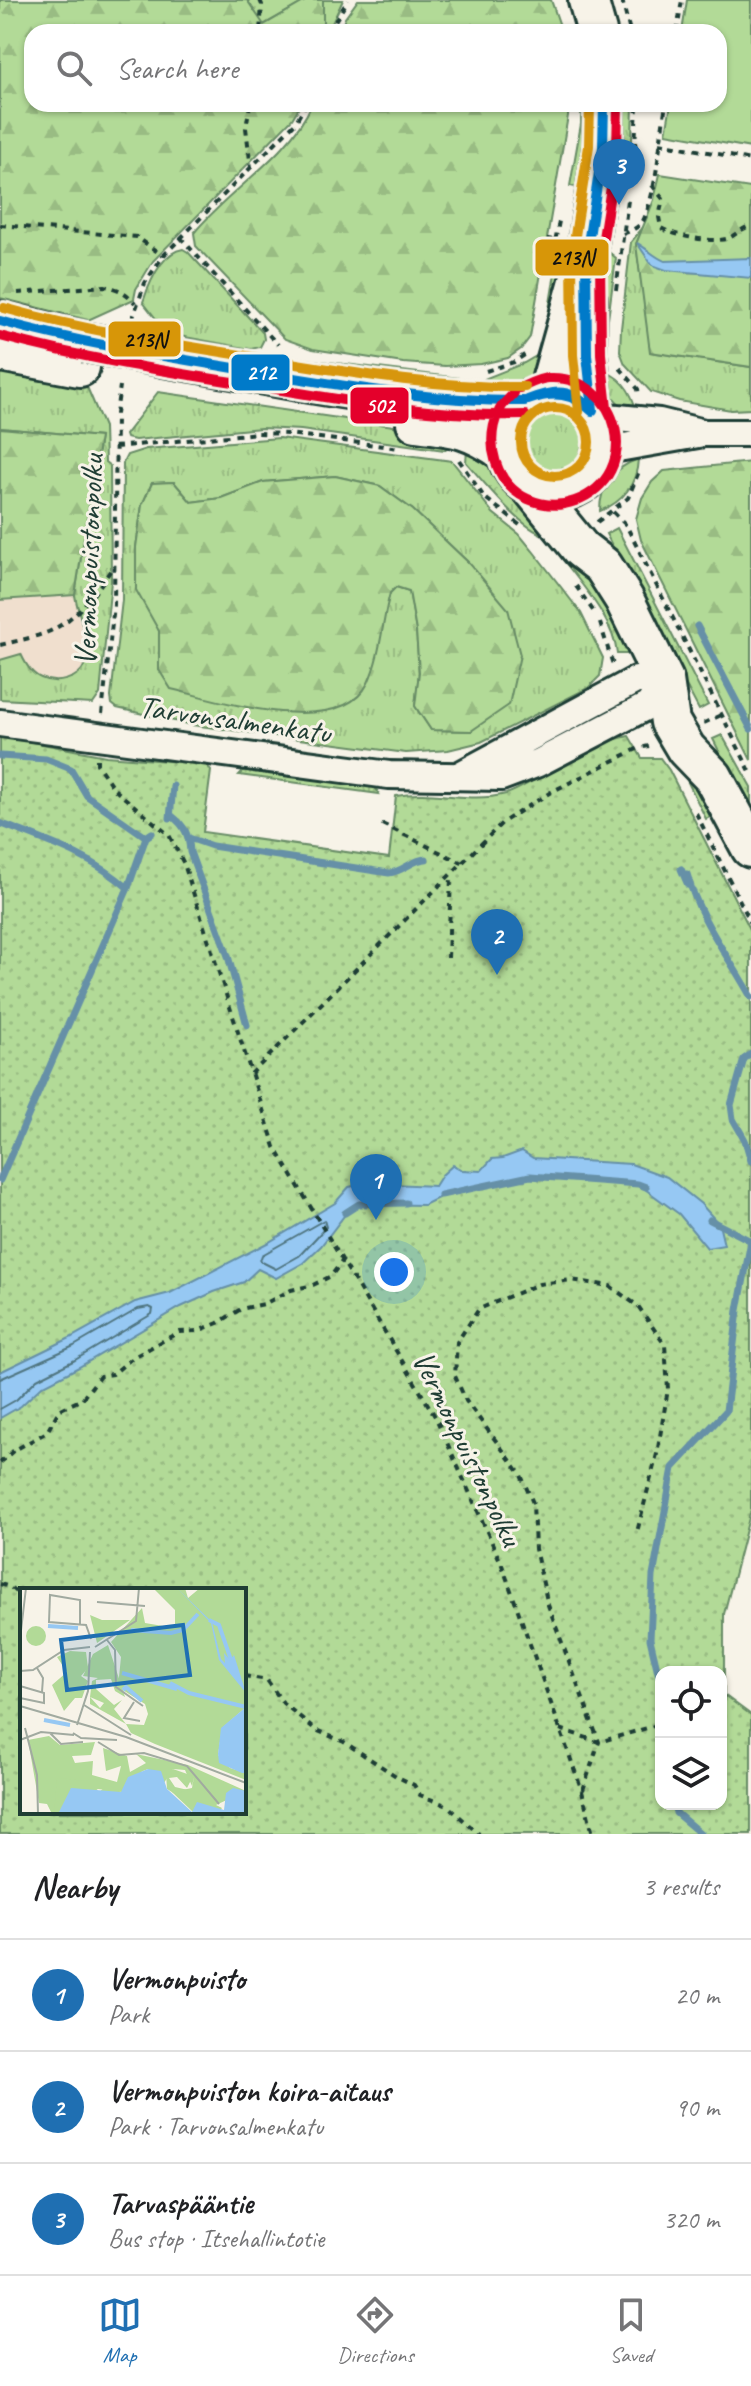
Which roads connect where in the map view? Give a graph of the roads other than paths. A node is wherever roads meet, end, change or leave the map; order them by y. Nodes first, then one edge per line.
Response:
1 (588, 0) edge
2 (595, 24) edge
3 (604, 112) edge
4 (586, 256) junction
5 (7, 308) edge
6 (0, 352) edge
7 (82, 354) junction
8 (162, 369) junction
9 (537, 396) junction
10 (598, 426) junction
11 (704, 433) junction
12 (751, 433) edge
13 (505, 452) junction
14 (581, 483) junction
15 (529, 485) junction
16 (587, 572) junction
17 (664, 680) junction
18 (0, 723) edge
19 (460, 775) junction
20 (751, 848) edge

1 - 2 main road
3 - 4 main road
4 - 9 main road
4 - 10 main road
5 - 7 main road
6 - 7 main road
7 - 8 main road, bridge
8 - 9 main road
8 - 13 main road
9 - 10 main road
9 - 13 main road
10 - 11 street
10 - 11 street
10 - 14 main road
11 - 12 street
13 - 15 main road
14 - 15 main road
14 - 16 main road
15 - 16 main road
16 - 17 main road
17 - 19 street, Tarvonsalmenkatu
17 - 19 street, Tarvonsalmenkatu
17 - 20 main road
18 - 19 street, Tarvonsalmenkatu

